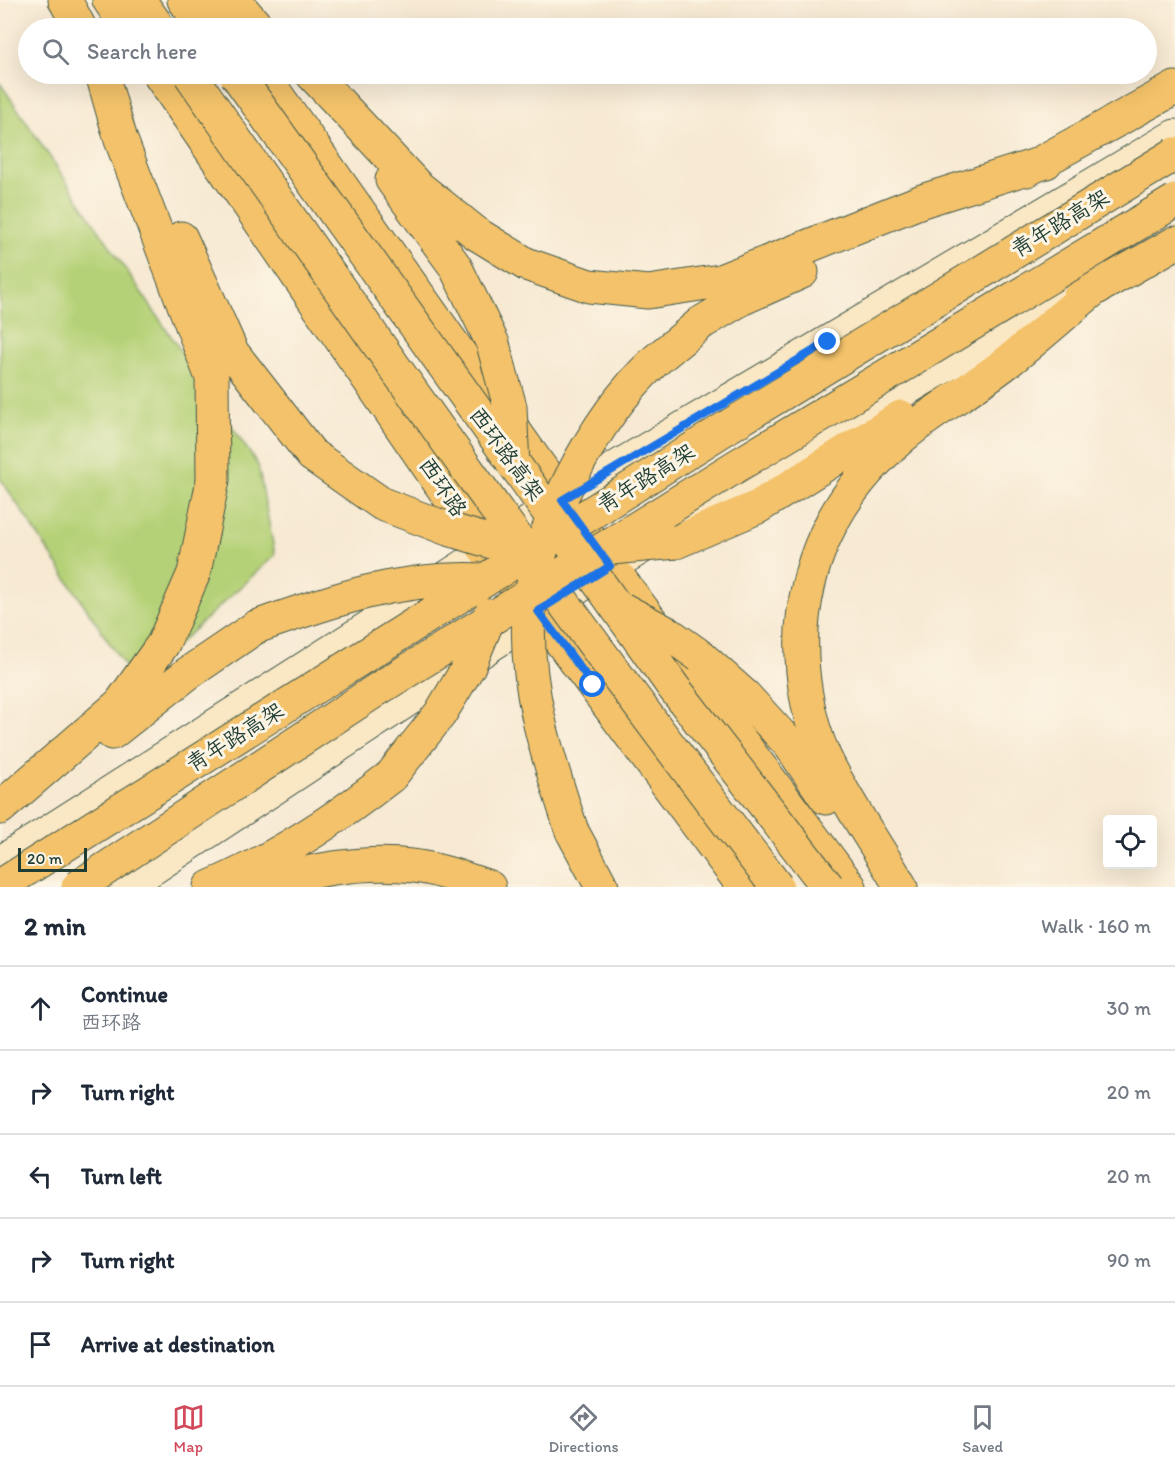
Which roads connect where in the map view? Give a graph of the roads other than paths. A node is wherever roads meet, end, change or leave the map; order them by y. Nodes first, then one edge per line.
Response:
1 (65, 0) edge
2 (109, 0) edge
3 (139, 0) edge
4 (184, 0) edge
5 (211, 0) edge
6 (75, 18) edge
7 (121, 18) edge
8 (152, 18) edge
9 (197, 18) edge
10 (242, 18) edge
11 (106, 84) edge
12 (108, 84) edge
13 (166, 84) edge
14 (197, 84) edge
15 (243, 84) edge
16 (269, 84) edge
17 (308, 84) edge
18 (323, 84) edge
19 (1175, 88) edge
20 (1175, 136) edge
21 (1175, 154) edge
22 (1046, 162) junction
23 (1175, 201) edge
24 (1175, 228) edge
25 (1175, 243) edge
26 (1097, 287) junction
27 (562, 500) junction
28 (487, 552) junction
29 (610, 566) junction
30 (538, 611) junction
31 (0, 808) edge
32 (0, 825) edge
33 (0, 863) edge
34 (0, 886) edge
35 (78, 887) edge
36 (124, 887) edge
37 (210, 887) edge
38 (258, 887) edge
39 (489, 887) edge
40 (602, 887) edge
41 (744, 887) edge
42 (777, 887) edge
43 (828, 887) edge
44 (850, 887) edge
45 (885, 887) edge
46 (901, 887) edge

1 - 6 main road
2 - 7 main road
3 - 8 main road
4 - 9 main road
5 - 10 main road
11 - 31 main road
12 - 26 main road, bridge
13 - 28 main road, 西环路
14 - 42 main road, 西环路高架, bridge
15 - 43 main road, 西环路高架, bridge
16 - 27 main road
17 - 37 main road, bridge
18 - 22 main road
19 - 22 main road
20 - 27 main road
21 - 34 main road, 青年路高架, bridge
22 - 40 main road, bridge
23 - 35 main road, 青年路高架, bridge
24 - 29 main road
25 - 26 main road
26 - 46 main road
27 - 28 main road
27 - 29 main road
28 - 30 main road, 西环路
28 - 33 main road
29 - 30 main road
29 - 44 main road
30 - 36 main road
30 - 41 main road, 西环路
32 - 45 main road, bridge
38 - 39 main road

